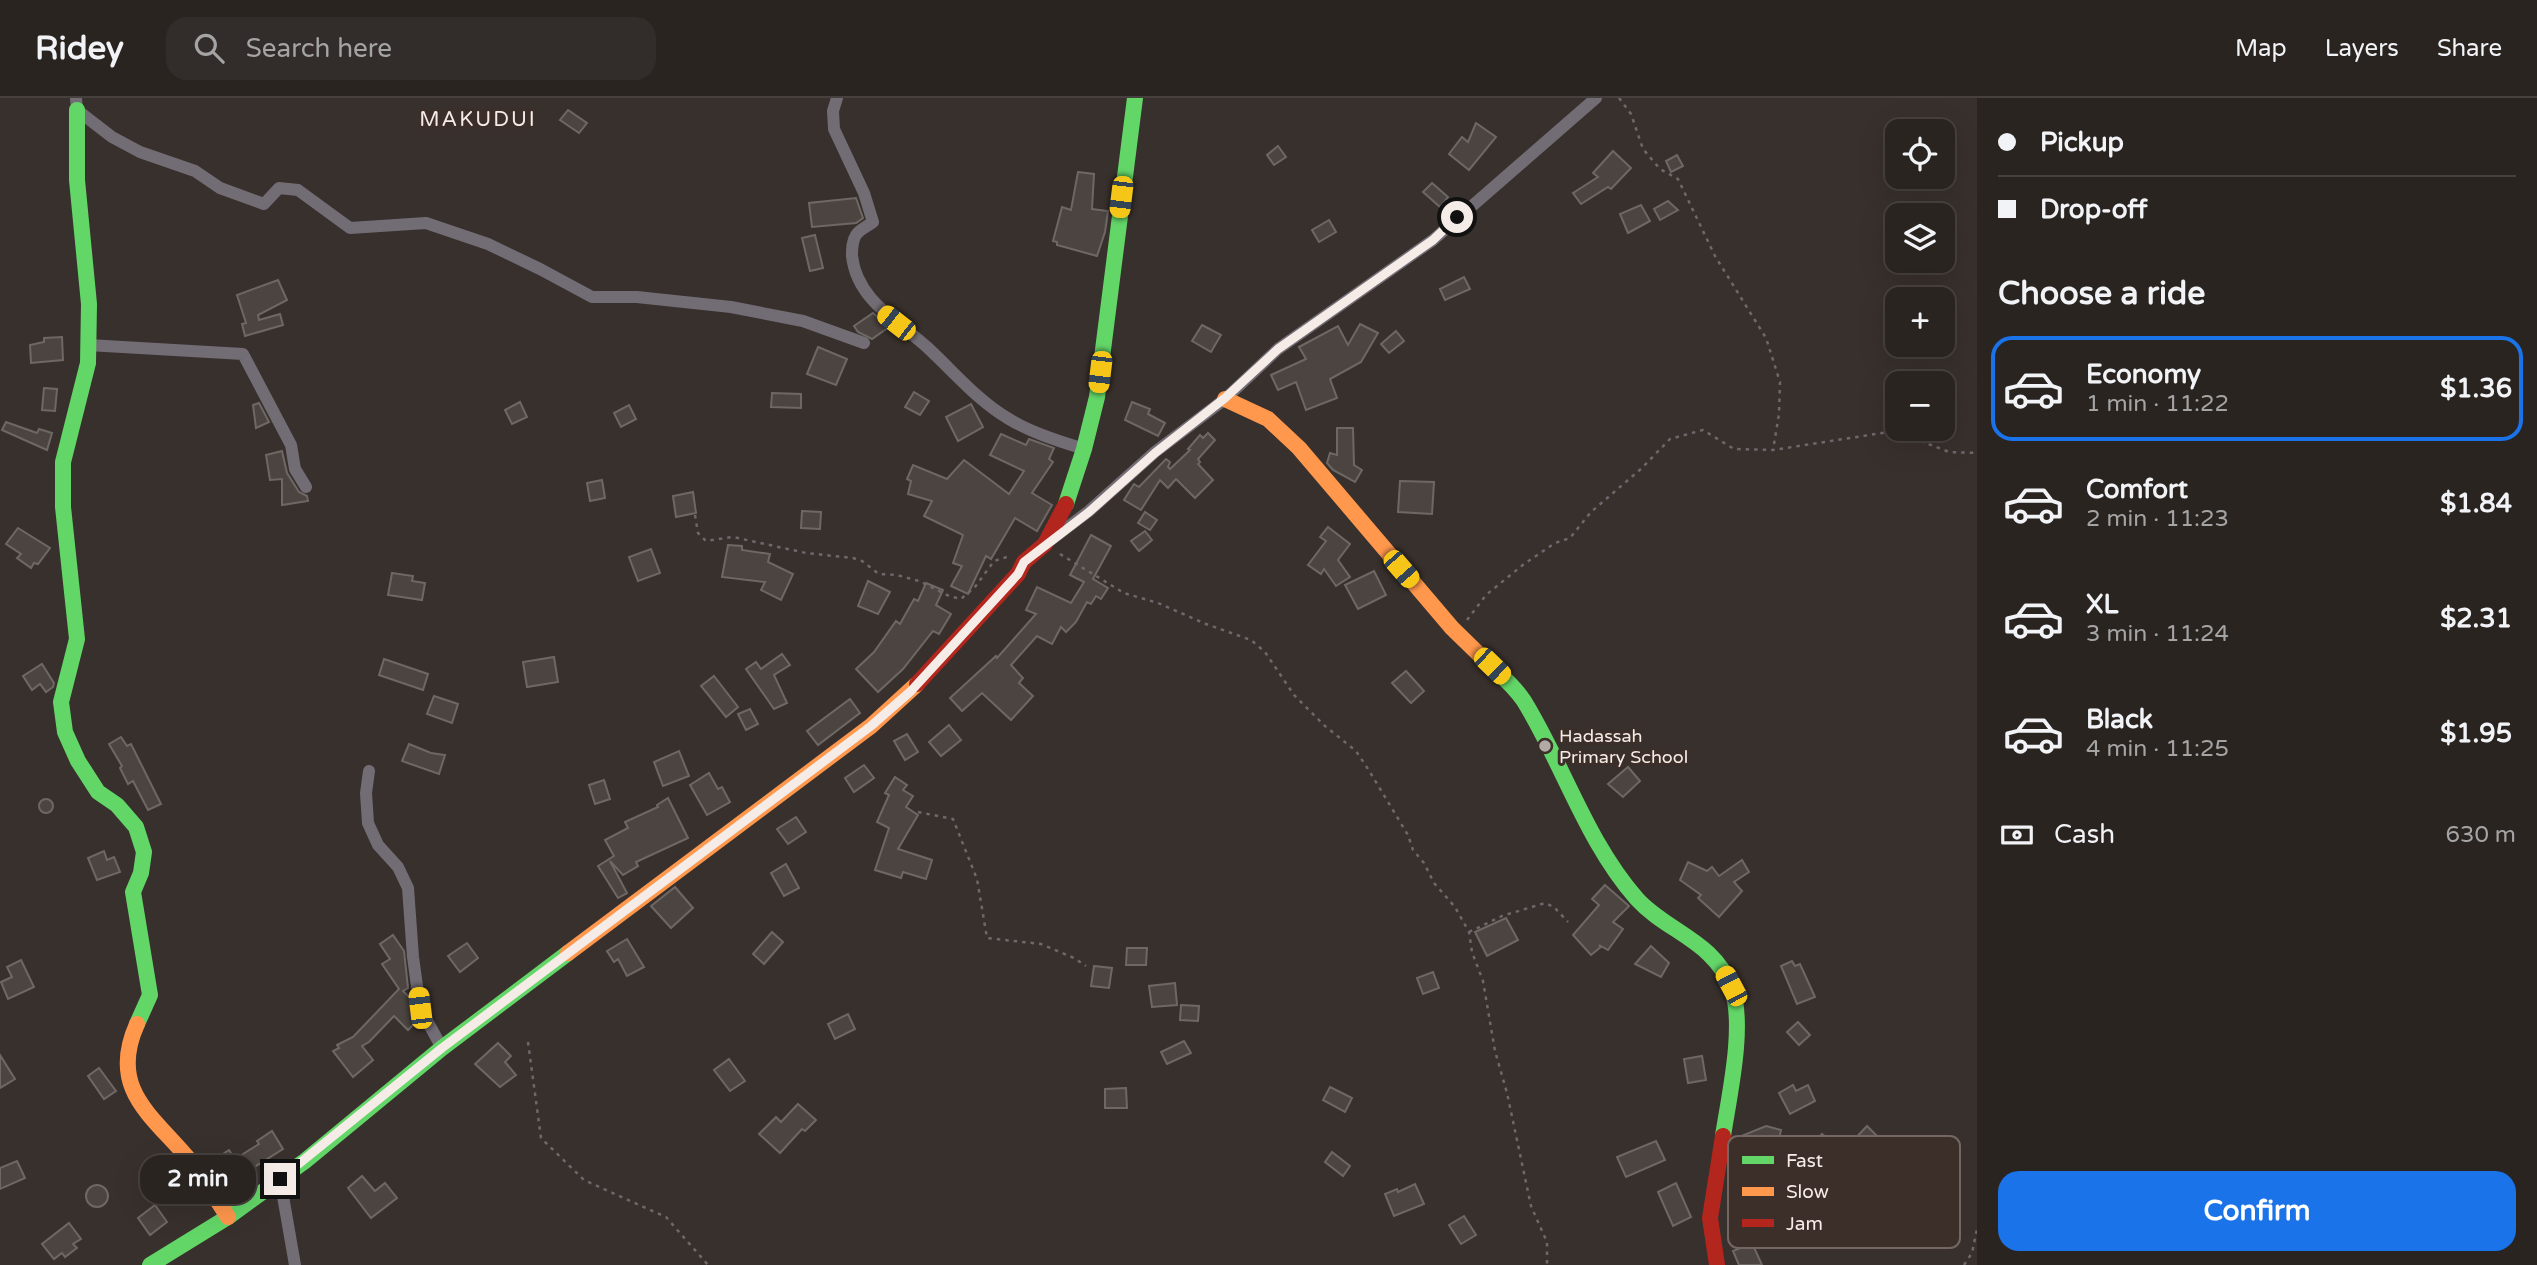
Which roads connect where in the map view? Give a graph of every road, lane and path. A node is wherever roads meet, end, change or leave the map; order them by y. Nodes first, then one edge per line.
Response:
1 (837, 98) edge
2 (1135, 98) edge
3 (1596, 98) edge
4 (1619, 98) edge
5 (77, 104) edge
6 (864, 342) dead end
7 (88, 345) junction
8 (1225, 398) junction
9 (1084, 449) junction
10 (1773, 450) junction
11 (1977, 453) edge
12 (306, 487) dead end
13 (695, 515) dead end
14 (1045, 544) junction
15 (1024, 562) junction
16 (1452, 628) junction
17 (369, 771) dead end
18 (918, 812) dead end
19 (1568, 922) dead end
20 (1469, 932) junction
21 (1086, 966) dead end
22 (528, 1042) dead end
23 (442, 1048) junction
24 (280, 1179) junction
25 (228, 1217) junction
26 (1977, 1229) edge
27 (150, 1265) edge
28 (295, 1265) edge
29 (708, 1265) edge
30 (1547, 1265) edge
31 (1717, 1265) edge
32 (1964, 1265) edge

1 - 9 street
2 - 9 street
3 - 8 street
4 - 10 path
5 - 6 street
5 - 7 street
7 - 12 street
7 - 25 street
8 - 14 street
8 - 16 street
9 - 14 street
10 - 11 path
10 - 16 path
13 - 15 path
14 - 15 street
14 - 20 path
15 - 23 street
16 - 31 street
17 - 23 street
18 - 21 path
19 - 20 path
20 - 30 path
22 - 29 path
23 - 24 street
24 - 25 street
24 - 28 street
25 - 27 street
26 - 32 path

